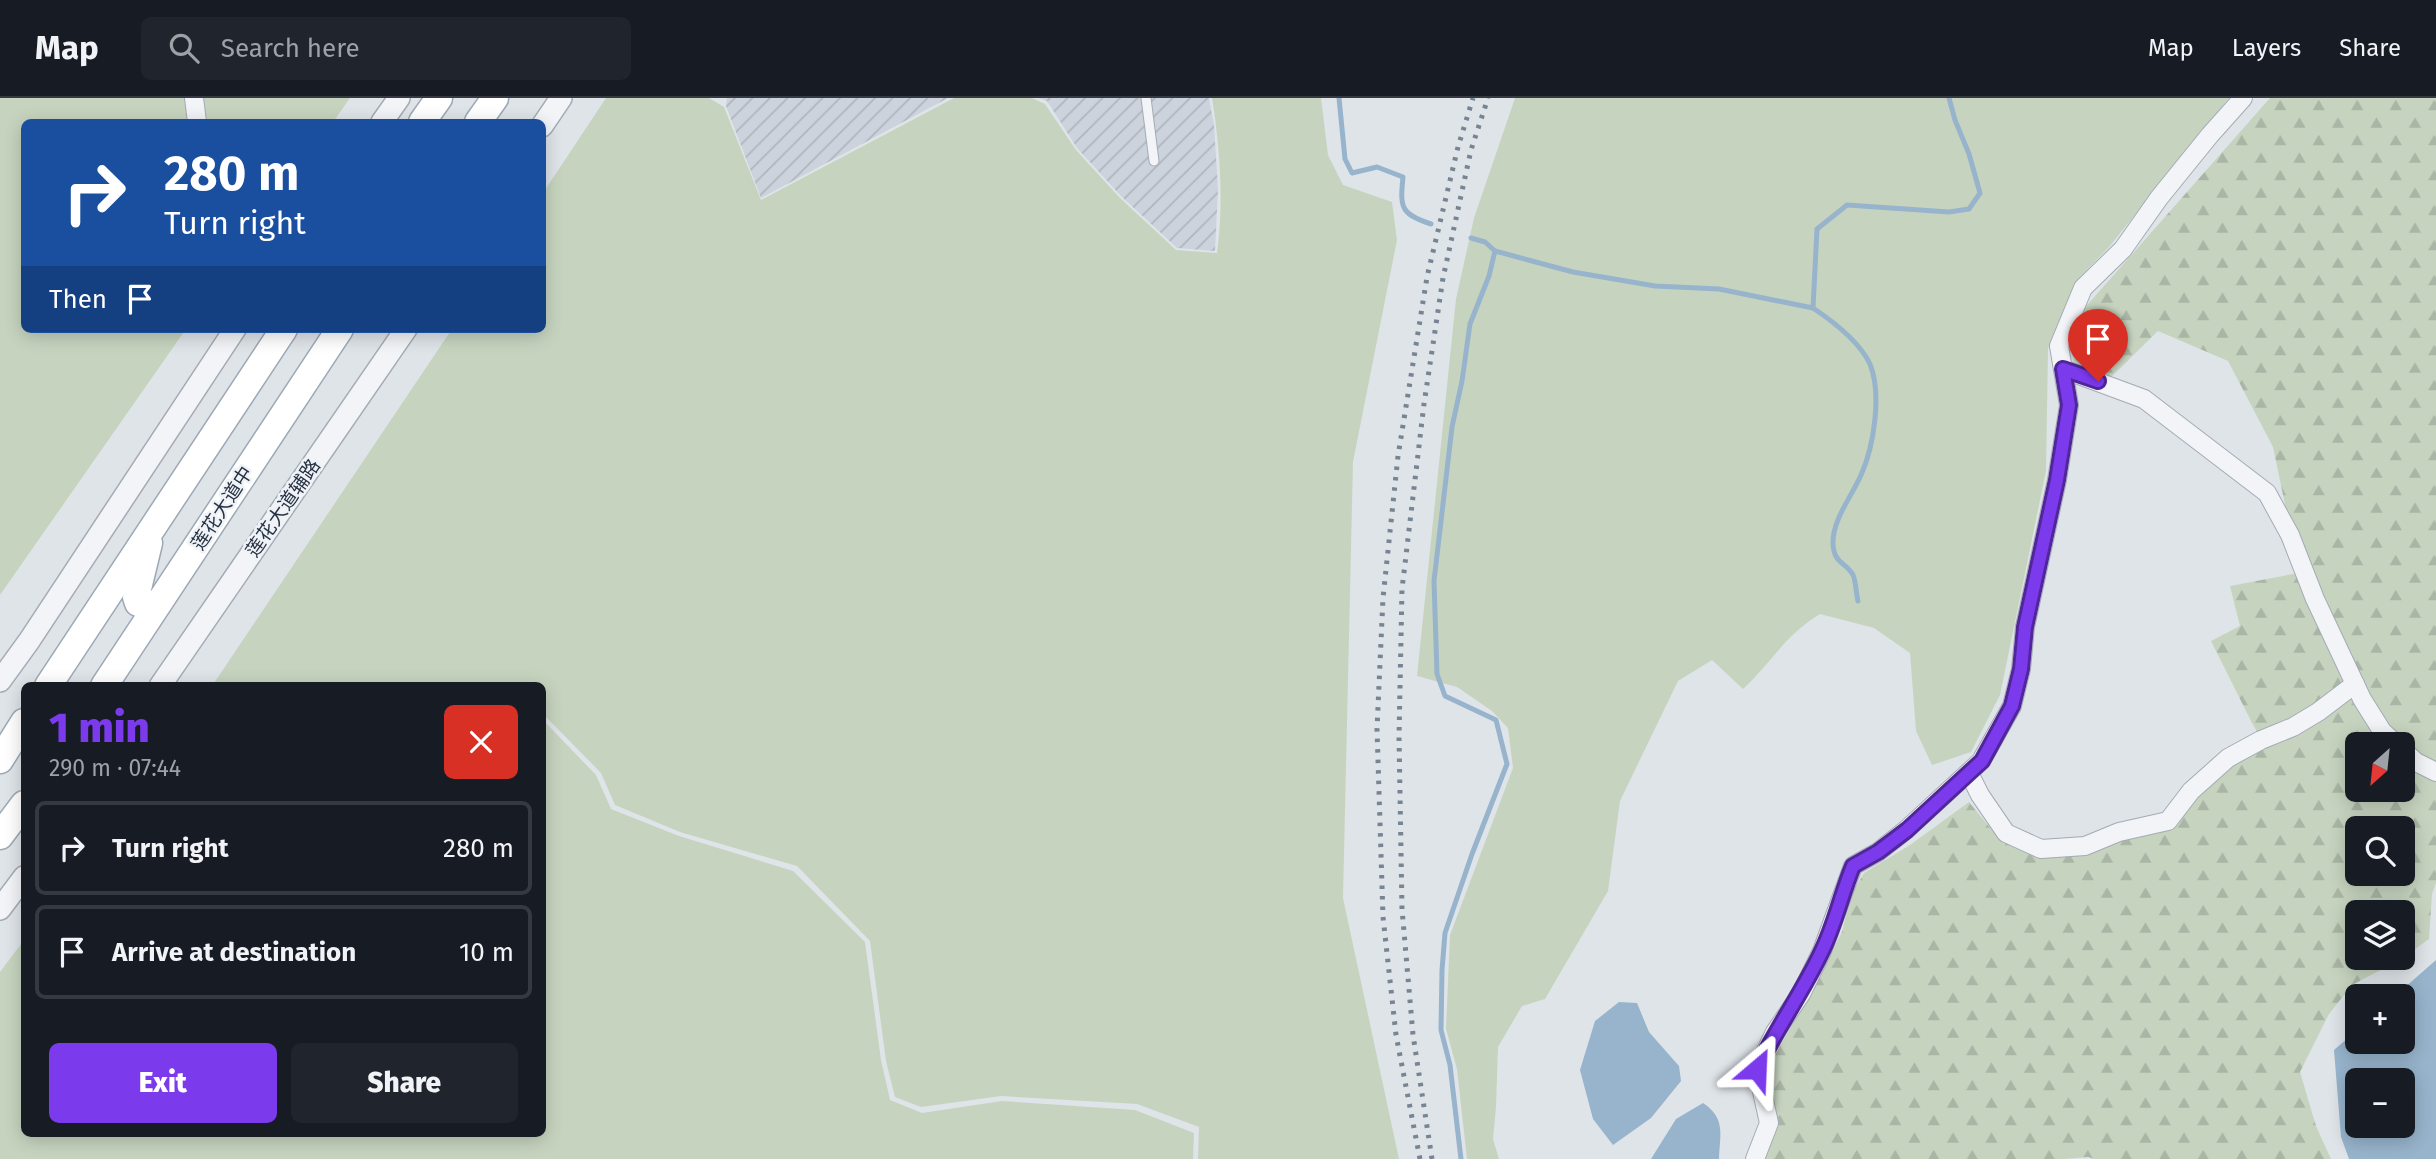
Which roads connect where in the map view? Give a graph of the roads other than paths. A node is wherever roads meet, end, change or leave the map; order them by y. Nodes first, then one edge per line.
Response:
1 (194, 98) edge
2 (399, 98) edge
3 (439, 98) edge
4 (495, 98) edge
5 (561, 98) edge
6 (1146, 98) edge
7 (2243, 98) edge
8 (197, 119) edge
9 (384, 119) edge
10 (424, 119) edge
11 (480, 119) edge
12 (546, 120) edge
13 (1154, 161) dead end
14 (232, 333) edge
15 (281, 333) edge
16 (337, 333) edge
17 (403, 333) edge
18 (2063, 369) junction
19 (155, 521) junction
20 (159, 603) junction
21 (0, 681) edge
22 (51, 682) edge
23 (107, 682) edge
24 (163, 682) edge
25 (2355, 684) junction
26 (21, 727) edge
27 (2384, 732) edge
28 (0, 760) edge
29 (2415, 761) edge
30 (2436, 772) edge
31 (1969, 773) junction
32 (21, 808) edge
33 (0, 836) edge
34 (21, 881) edge
35 (0, 909) edge
36 (1755, 1159) edge

1 - 8 street
2 - 9 street
3 - 10 main road
4 - 11 main road
5 - 12 street
6 - 13 lane
7 - 18 street
14 - 21 street
15 - 19 main road
16 - 20 main road, 莲花大道中
17 - 24 street, 莲花大道辅路
18 - 25 street
18 - 31 street
19 - 20 main road
19 - 22 main road
20 - 23 main road, 莲花大道中
25 - 27 street
25 - 31 street
26 - 28 main road
29 - 30 street
31 - 36 street
32 - 33 main road
34 - 35 street

